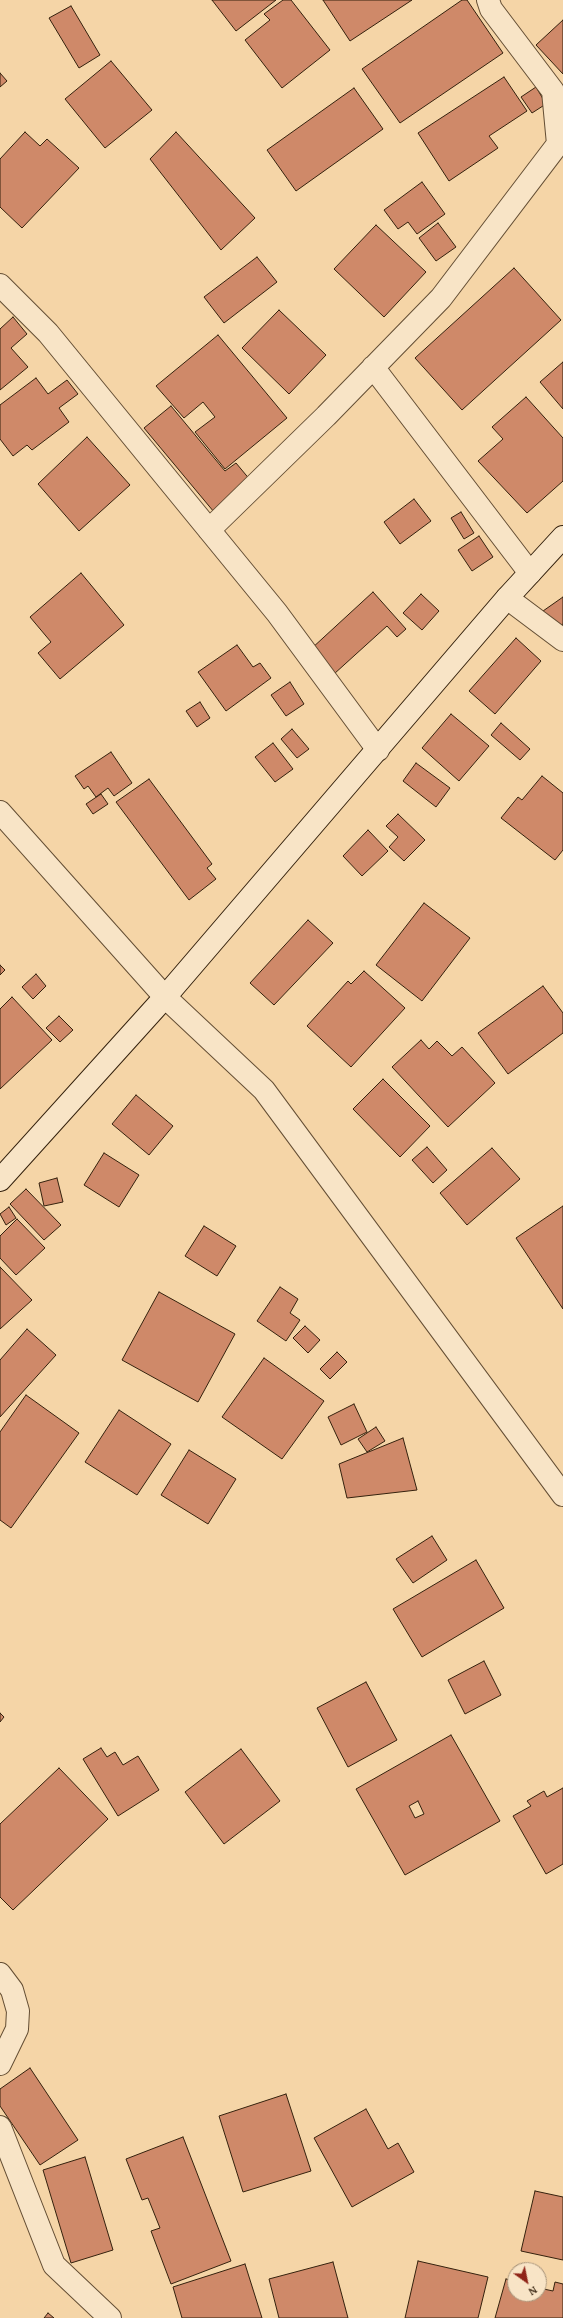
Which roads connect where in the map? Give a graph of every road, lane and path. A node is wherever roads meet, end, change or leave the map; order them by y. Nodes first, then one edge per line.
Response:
1 (488, 0) edge
2 (0, 285) edge
3 (373, 367) junction
4 (209, 530) junction
5 (563, 537) edge
6 (530, 573) junction
7 (507, 598) junction
8 (563, 640) edge
9 (378, 750) junction
10 (0, 812) edge
11 (165, 997) junction
12 (0, 1180) edge
13 (563, 1495) edge
14 (0, 1974) edge
15 (0, 2064) edge
16 (0, 2128) edge
17 (110, 2318) edge

1 - 3 street
2 - 4 street
3 - 4 street
3 - 6 street
4 - 9 street
5 - 6 street
6 - 7 street
7 - 8 street
7 - 9 street
9 - 11 street
10 - 11 street
11 - 12 street
11 - 13 street
14 - 15 street
16 - 17 street

